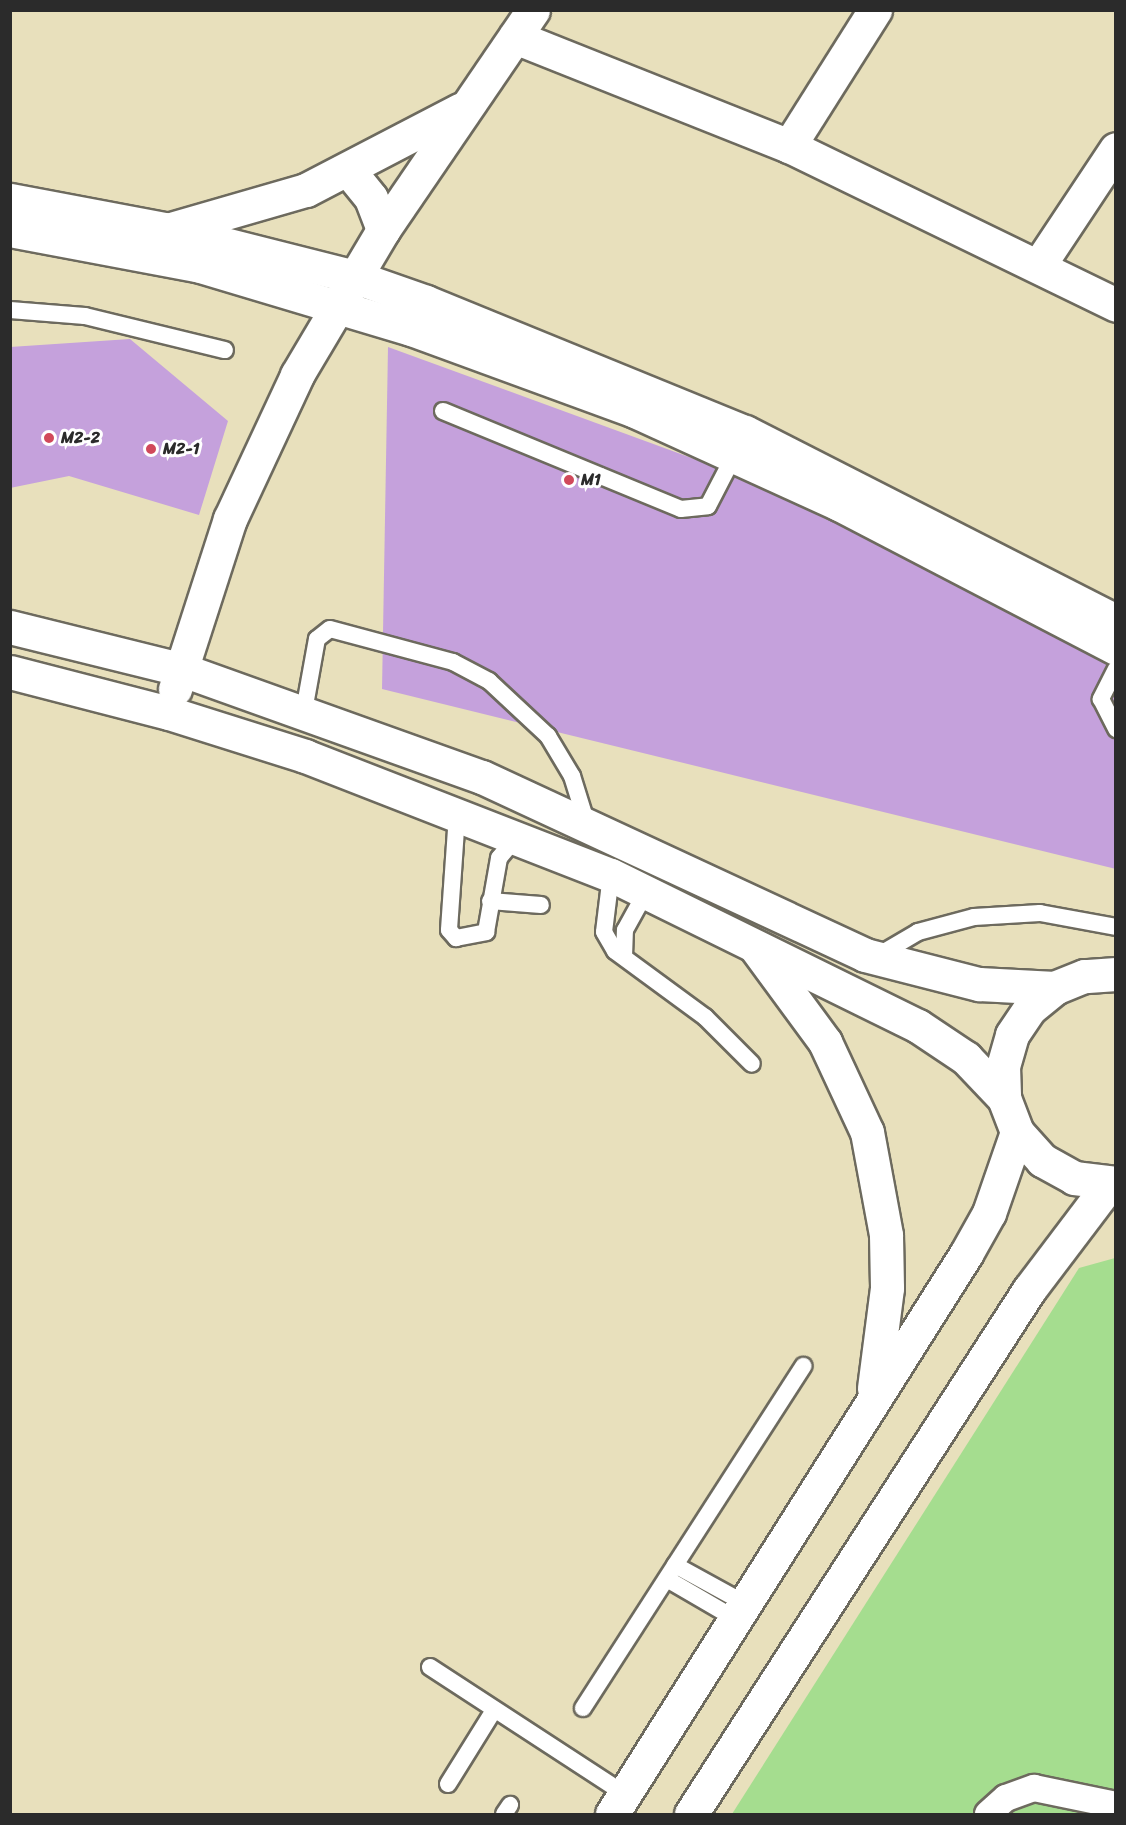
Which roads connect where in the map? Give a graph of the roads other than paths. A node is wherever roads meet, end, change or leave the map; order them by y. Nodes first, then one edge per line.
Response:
1 (875, 10) edge
2 (524, 24) edge
3 (465, 107) junction
4 (789, 146) junction
5 (1116, 149) edge
6 (350, 172) junction
7 (10, 200) edge
8 (165, 229) junction
9 (10, 230) edge
10 (383, 230) junction
11 (1039, 265) junction
12 (355, 276) junction
13 (1116, 305) edge
14 (336, 306) junction
15 (10, 310) edge
16 (225, 350) dead end
17 (442, 411) dead end
18 (740, 443) junction
19 (1116, 621) edge
20 (10, 627) edge
21 (1116, 648) edge
22 (180, 669) junction
23 (1116, 669) edge
24 (10, 672) edge
25 (304, 711) junction
26 (169, 713) junction
27 (1116, 729) edge
28 (457, 815) junction
29 (586, 821) junction
30 (516, 838) junction
31 (610, 875) junction
32 (646, 892) junction
33 (490, 901) junction
34 (541, 905) dead end
35 (1116, 927) edge
36 (756, 948) junction
37 (624, 957) junction
38 (874, 958) junction
39 (1115, 974) edge
40 (1055, 988) junction
41 (752, 1064) dead end
42 (1005, 1098) junction
43 (1017, 1132) junction
44 (1113, 1183) edge
45 (803, 1366) dead end
46 (872, 1399) junction
47 (671, 1572) junction
48 (739, 1610) junction
49 (430, 1667) dead end
50 (583, 1708) dead end
51 (494, 1710) junction
52 (448, 1784) dead end
53 (619, 1804) edge
54 (1116, 1805) edge
55 (691, 1815) edge
56 (988, 1815) edge

1 - 4 street
2 - 3 street
2 - 4 street
3 - 6 street
3 - 10 street
4 - 11 street
5 - 11 street
6 - 8 street
6 - 10 street
7 - 8 street
8 - 12 street
9 - 14 street
10 - 12 street
11 - 13 street
12 - 14 street
12 - 18 street
14 - 18 street
14 - 22 street
15 - 16 lane
17 - 18 lane
18 - 19 street
18 - 21 street
20 - 22 street
22 - 25 street
22 - 26 street
23 - 27 lane
24 - 26 street
25 - 29 street
25 - 29 lane
26 - 28 street
28 - 30 street
28 - 33 lane
29 - 38 street
30 - 31 street
30 - 33 lane
31 - 32 street
31 - 37 lane
32 - 36 street
32 - 37 lane
33 - 34 lane
35 - 38 lane
36 - 42 street
36 - 46 street
37 - 41 lane
38 - 40 street
39 - 40 street
40 - 42 street
42 - 43 street
43 - 44 street
43 - 46 street
44 - 55 street
45 - 47 lane
46 - 48 street
47 - 48 lane
47 - 50 lane
48 - 53 street
49 - 51 lane
51 - 52 lane
51 - 53 lane
54 - 56 street

